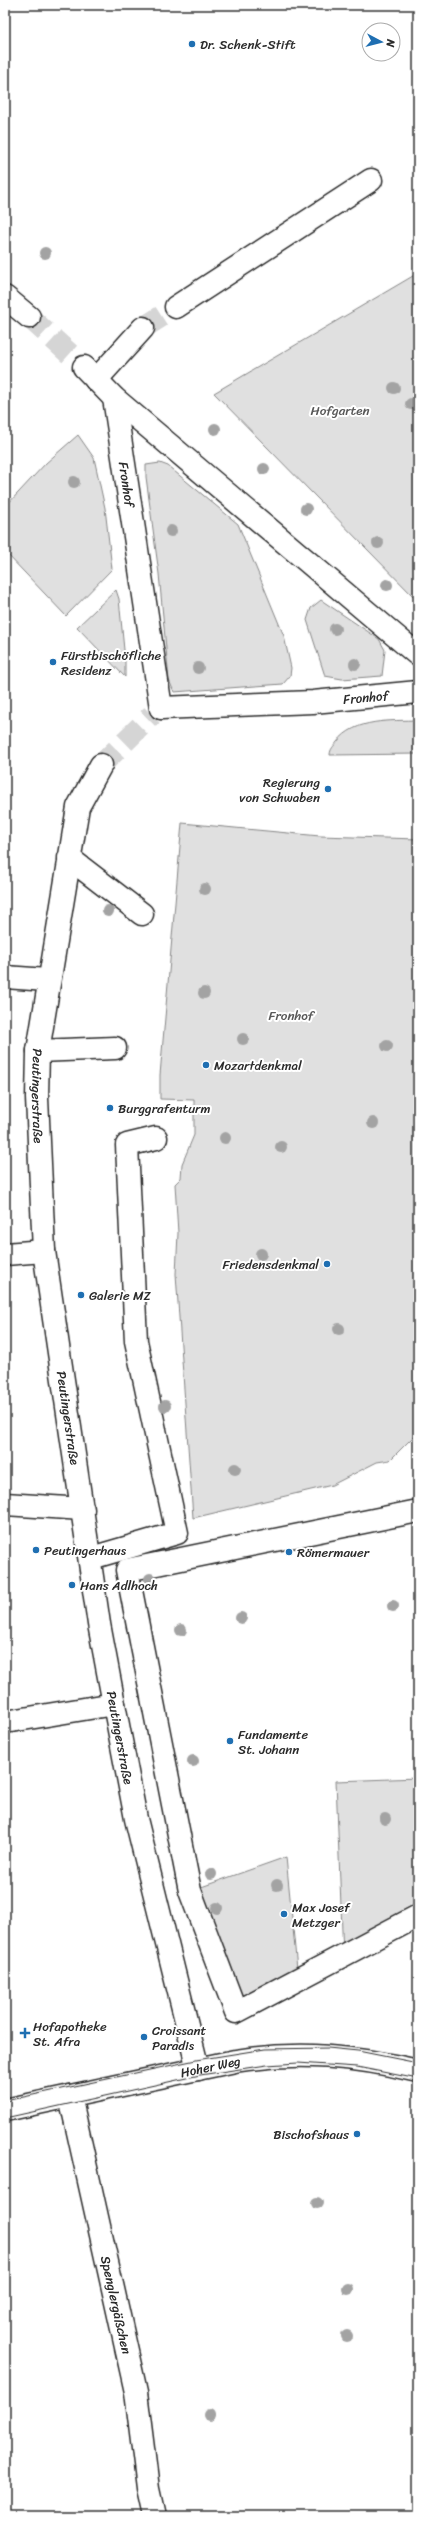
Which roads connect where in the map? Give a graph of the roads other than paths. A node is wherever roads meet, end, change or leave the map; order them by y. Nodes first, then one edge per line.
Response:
1 (371, 180) dead end
2 (5, 297) edge
3 (176, 307) tunnel mouth
4 (29, 317) tunnel mouth
5 (143, 328) tunnel mouth
6 (114, 398) junction
7 (418, 655) edge
8 (418, 692) edge
9 (100, 765) tunnel mouth
10 (69, 858) junction
11 (142, 914) dead end
12 (5, 977) edge
13 (48, 980) junction
14 (115, 1048) dead end
15 (38, 1051) junction
16 (156, 1138) dead end
17 (44, 1251) junction
18 (5, 1254) edge
19 (5, 1504) edge
20 (83, 1508) junction
21 (418, 1511) edge
22 (91, 1558) junction
23 (114, 1704) junction
24 (5, 1722) edge
25 (418, 1916) edge
26 (198, 2069) junction
27 (418, 2071) edge
28 (70, 2096) junction
29 (5, 2110) edge
30 (154, 2516) edge

1 - 3 street
2 - 4 street
5 - 6 street
6 - 7 street
6 - 8 street, Fronhof
9 - 10 street, Peutingerstraße
10 - 11 street
10 - 13 street, Peutingerstraße
12 - 13 street
13 - 15 street, Peutingerstraße
14 - 15 street
15 - 17 street, Peutingerstraße
16 - 22 street
17 - 18 street
17 - 20 street, Peutingerstraße
19 - 20 street
20 - 22 street, Peutingerstraße
21 - 25 street
22 - 23 street, Peutingerstraße
23 - 24 street
23 - 26 street, Peutingerstraße
26 - 27 street, Hoher Weg
26 - 28 street, Hoher Weg
28 - 29 street, Hoher Weg
28 - 30 street, Spenglergäßchen

